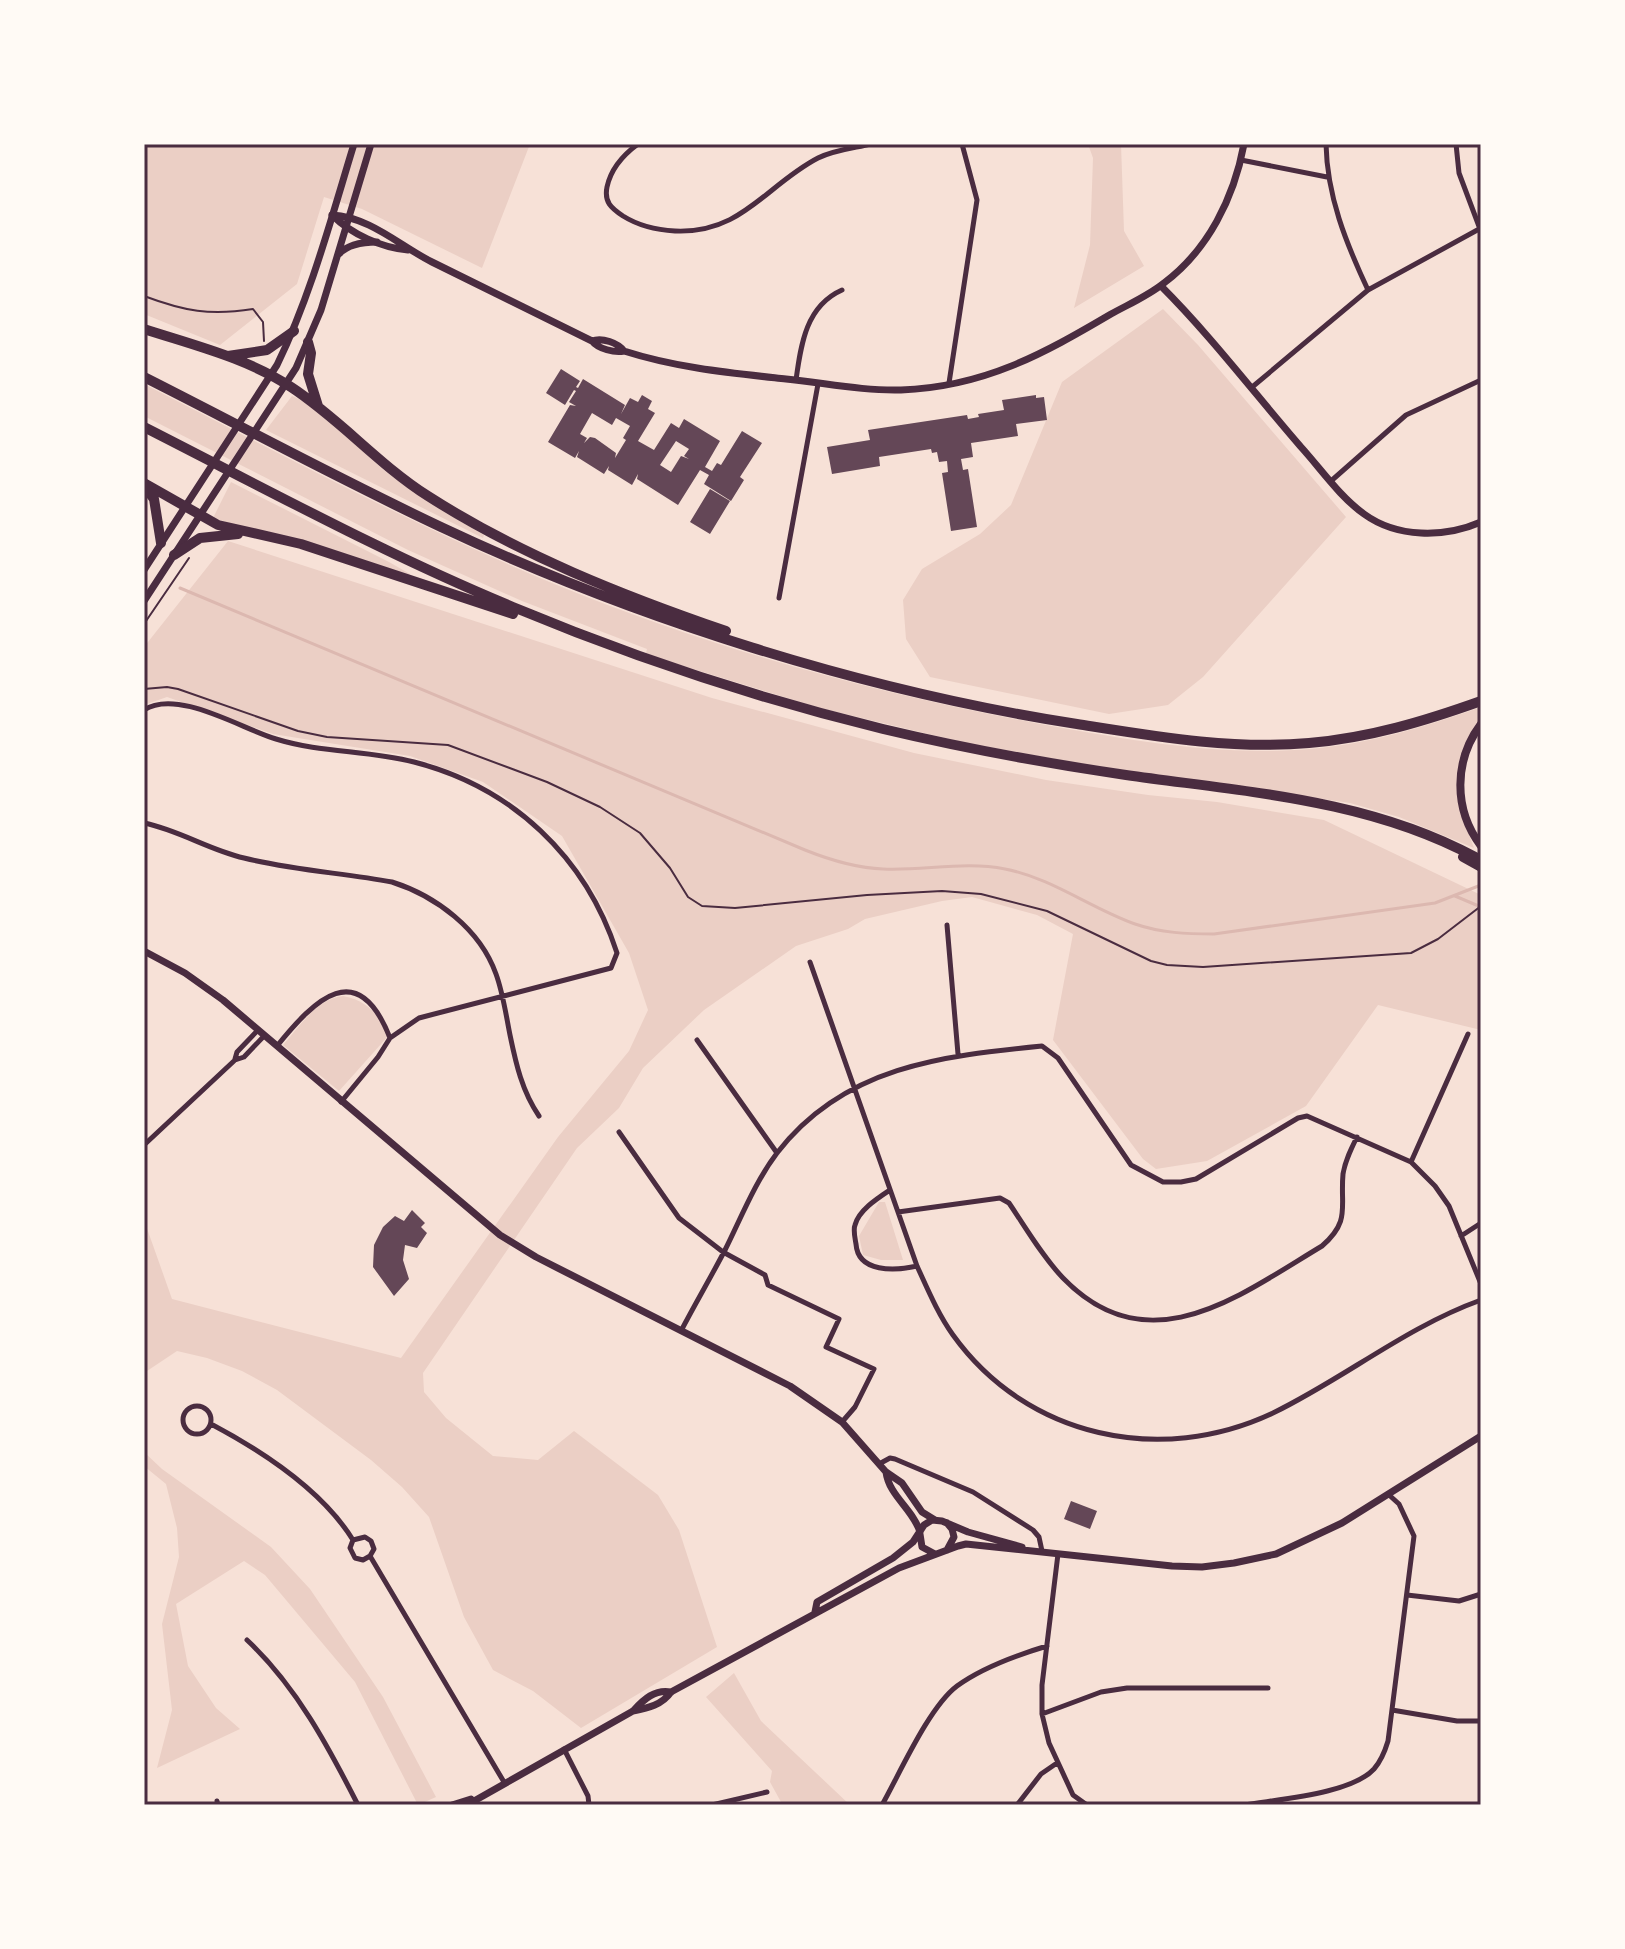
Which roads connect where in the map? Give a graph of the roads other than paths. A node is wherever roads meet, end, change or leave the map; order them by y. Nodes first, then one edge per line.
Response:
1 (354, 144) edge
2 (371, 144) edge
3 (638, 144) edge
4 (871, 144) edge
5 (962, 144) edge
6 (1244, 144) edge
7 (1326, 144) edge
8 (1456, 144) edge
9 (1241, 160) junction
10 (1327, 177) junction
11 (332, 215) junction
12 (349, 216) junction
13 (1480, 228) edge
14 (345, 229) junction
15 (377, 242) junction
16 (408, 250) junction
17 (336, 258) junction
18 (1161, 286) junction
19 (842, 290) dead end
20 (1368, 290) junction
21 (144, 329) edge
22 (294, 331) junction
23 (308, 342) junction
24 (226, 357) junction
25 (271, 375) junction
26 (144, 377) edge
27 (796, 380) junction
28 (1481, 380) edge
29 (949, 383) junction
30 (285, 384) junction
31 (818, 384) junction
32 (1251, 389) junction
33 (318, 408) junction
34 (144, 427) edge
35 (1331, 481) junction
36 (144, 484) edge
37 (185, 506) junction
38 (199, 515) junction
39 (1481, 522) edge
40 (256, 534) junction
41 (161, 543) junction
42 (174, 555) junction
43 (144, 570) edge
44 (779, 598) dead end
45 (144, 601) edge
46 (583, 636) junction
47 (931, 696) junction
48 (1481, 701) edge
49 (144, 710) edge
50 (1481, 724) edge
51 (144, 823) edge
52 (1481, 846) edge
53 (1476, 859) edge
54 (1481, 867) edge
55 (947, 925) dead end
56 (144, 951) edge
57 (810, 962) dead end
58 (502, 995) junction
59 (261, 1033) junction
60 (1468, 1034) dead end
61 (390, 1038) junction
62 (697, 1040) dead end
63 (276, 1047) junction
64 (958, 1054) junction
65 (855, 1089) junction
66 (341, 1102) junction
67 (539, 1116) dead end
68 (619, 1132) dead end
69 (1357, 1137) junction
70 (144, 1145) edge
71 (777, 1153) junction
72 (1411, 1162) junction
73 (890, 1190) junction
74 (898, 1212) junction
75 (1481, 1223) edge
76 (1461, 1236) junction
77 (723, 1252) junction
78 (917, 1266) junction
79 (1481, 1284) edge
80 (1481, 1300) edge
81 (681, 1331) junction
82 (842, 1422) junction
83 (211, 1424) junction
84 (1481, 1436) edge
85 (879, 1464) junction
86 (886, 1472) junction
87 (1388, 1494) junction
88 (935, 1520) junction
89 (945, 1522) junction
90 (920, 1533) junction
91 (353, 1540) junction
92 (947, 1550) junction
93 (1032, 1550) junction
94 (1042, 1551) junction
95 (1059, 1553) junction
96 (935, 1554) junction
97 (370, 1556) junction
98 (1481, 1594) edge
99 (1407, 1595) junction
100 (815, 1612) junction
101 (247, 1640) dead end
102 (1047, 1646) junction
103 (1268, 1688) dead end
104 (1392, 1710) junction
105 (1042, 1714) junction
106 (1481, 1721) edge
107 (564, 1749) junction
108 (1057, 1763) junction
109 (504, 1782) junction
110 (767, 1792) dead end
111 (477, 1798) junction
112 (358, 1805) edge
113 (452, 1805) edge
114 (467, 1805) edge
115 (589, 1805) edge
116 (712, 1805) edge
117 (882, 1805) edge
118 (1017, 1805) edge
119 (1087, 1805) edge
120 (1244, 1805) edge

1 - 11 main road
2 - 12 main road
3 - 4 street
5 - 29 street
6 - 9 main road
7 - 10 street
8 - 13 street
9 - 10 street
9 - 18 main road
10 - 20 street
11 - 12 main road
11 - 14 main road
11 - 22 main road
12 - 14 main road
12 - 16 main road
13 - 20 street
14 - 15 main road
14 - 17 main road
15 - 16 main road
15 - 17 main road
16 - 27 main road
17 - 23 main road
18 - 29 main road
18 - 32 main road
19 - 27 street
20 - 32 street
21 - 24 highway
22 - 24 highway
22 - 25 main road
23 - 30 main road
23 - 33 highway
24 - 25 highway
25 - 30 highway
25 - 37 main road
26 - 47 highway
27 - 31 main road
28 - 35 street
29 - 31 main road
30 - 33 highway
30 - 38 main road
31 - 44 street
32 - 35 main road
33 - 47 highway
34 - 46 highway
35 - 39 main road
36 - 37 highway
36 - 41 highway
37 - 38 highway
37 - 41 main road
38 - 40 highway
38 - 42 main road
40 - 42 highway
40 - 46 highway
41 - 43 main road
42 - 45 main road
46 - 53 highway
47 - 48 highway
49 - 58 street
50 - 52 main road
51 - 58 street
53 - 54 highway
55 - 64 street
56 - 59 main road
57 - 65 street
58 - 61 street
58 - 67 street
59 - 63 main road
59 - 70 street
60 - 72 street
61 - 63 street
61 - 66 street
62 - 71 street
63 - 66 main road
64 - 65 street
64 - 69 street
65 - 71 street
65 - 73 street
66 - 81 main road
68 - 77 street
69 - 72 street
69 - 74 street
71 - 77 street
72 - 76 street
73 - 74 street
73 - 78 street
74 - 78 street
75 - 76 street
76 - 79 street
77 - 81 street
77 - 82 street
78 - 80 street
81 - 82 main road
82 - 85 main road
83 - 83 street
83 - 91 street
84 - 87 main road
85 - 86 main road
85 - 94 street
86 - 88 main road
86 - 90 main road
87 - 95 main road
87 - 99 street
88 - 89 main road
88 - 90 main road
89 - 92 main road
89 - 93 main road
90 - 96 main road
90 - 100 main road
91 - 97 street
91 - 97 street
92 - 93 main road
92 - 96 main road
93 - 94 main road
94 - 95 main road
95 - 102 street
96 - 100 main road
97 - 109 street
98 - 99 street
99 - 104 street
100 - 107 main road
101 - 112 street
102 - 105 street
102 - 117 street
103 - 105 street
104 - 106 street
104 - 120 street
105 - 108 street
107 - 109 main road
107 - 115 street
108 - 118 street
108 - 119 street
109 - 111 main road
110 - 116 street
111 - 113 main road
111 - 114 main road

